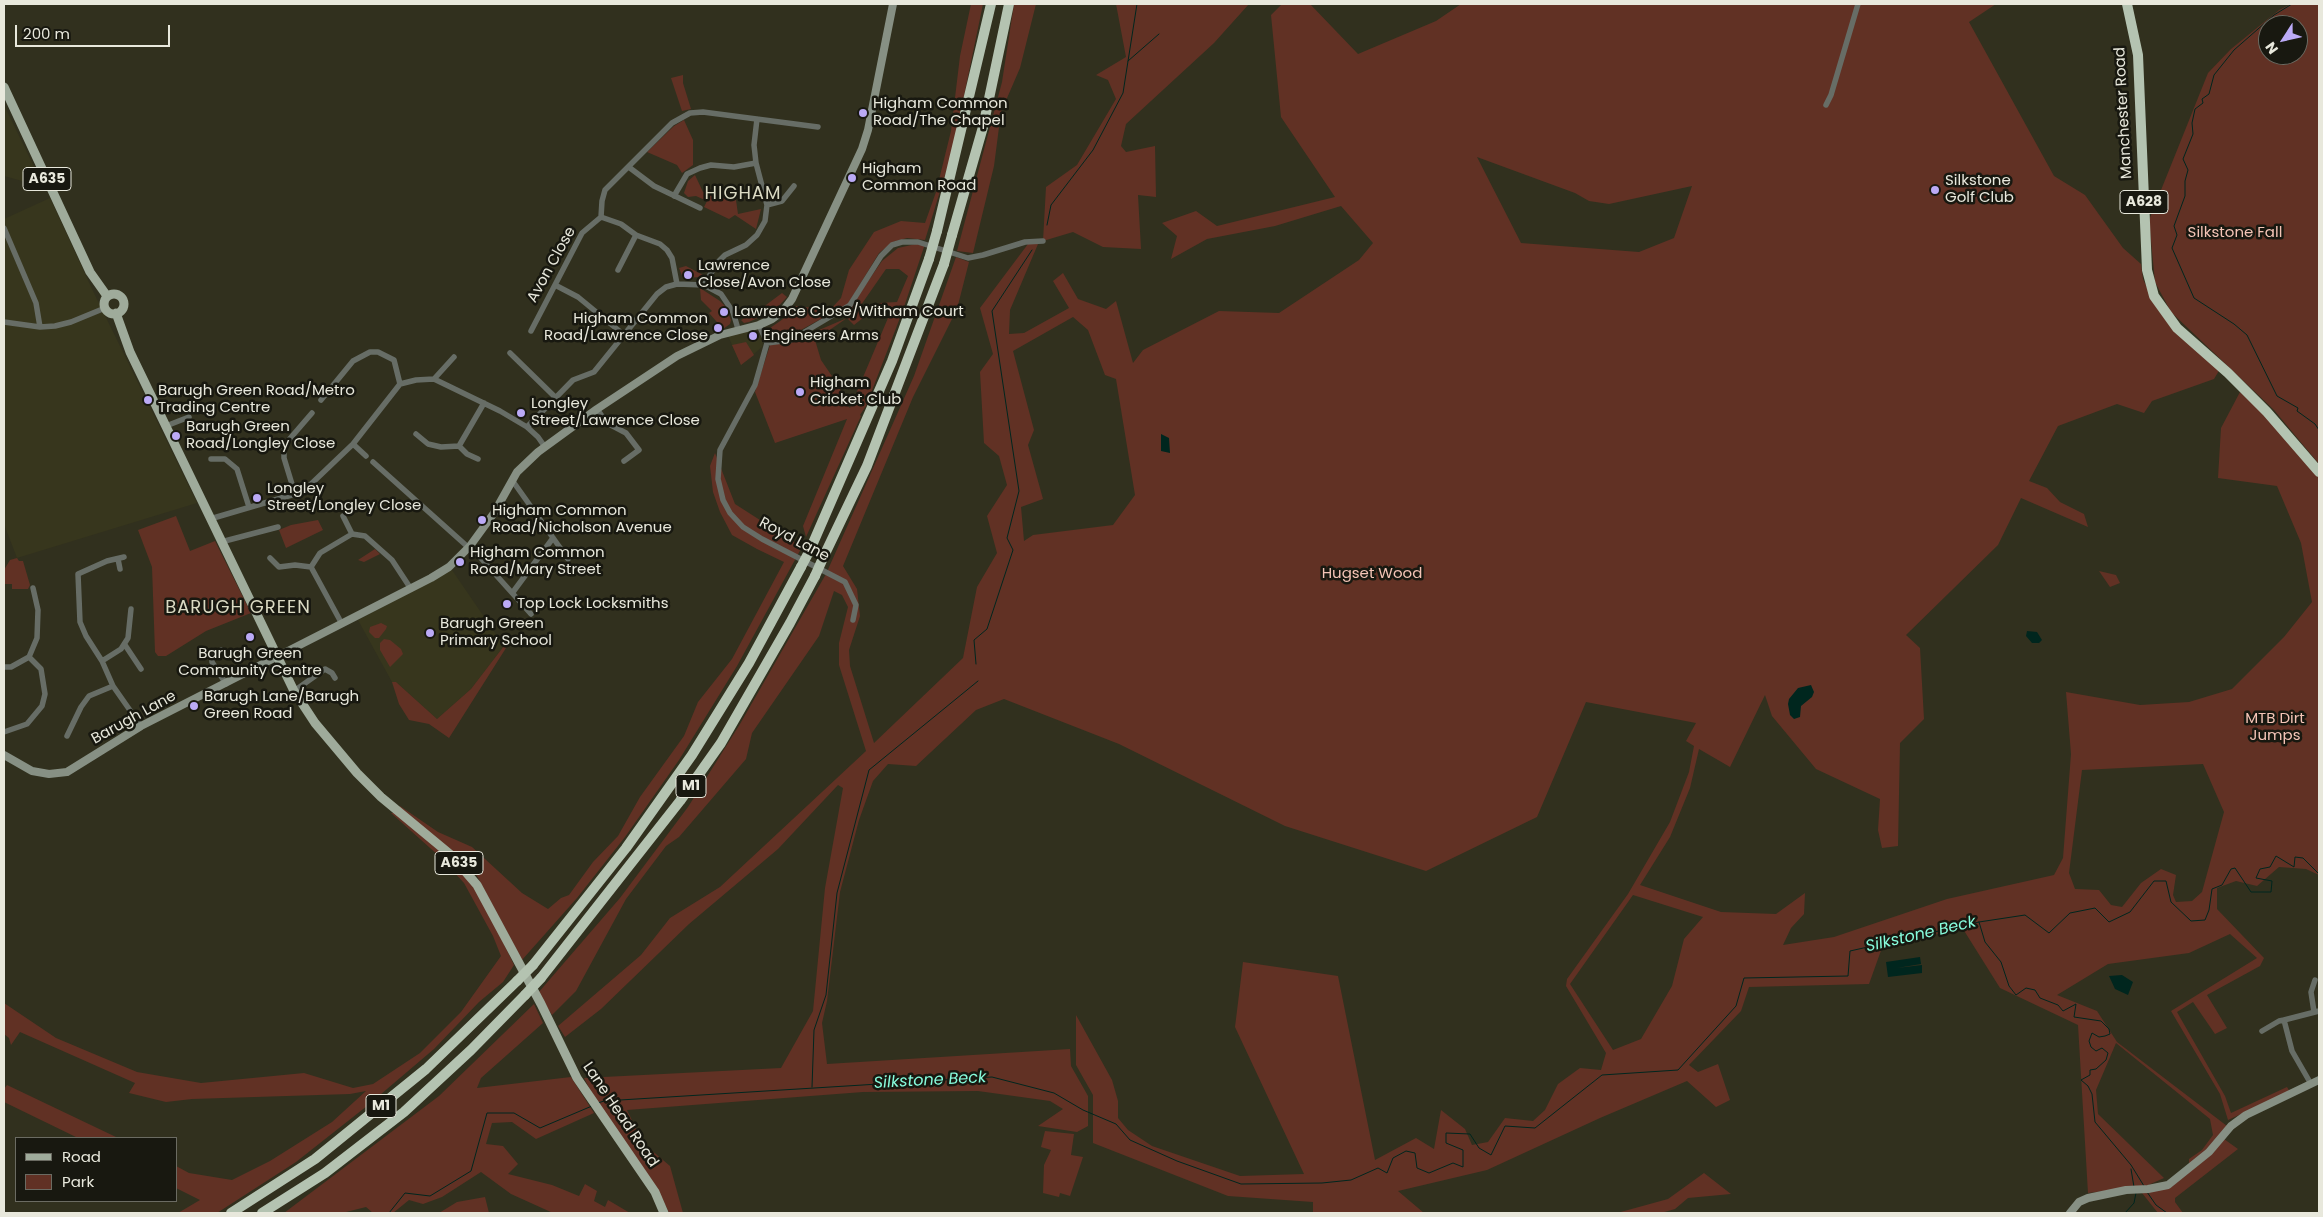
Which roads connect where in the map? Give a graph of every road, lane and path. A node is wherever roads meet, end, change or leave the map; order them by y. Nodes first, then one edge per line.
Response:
1 (892, 4) edge
2 (991, 4) edge
3 (1009, 4) edge
4 (1858, 4) edge
5 (2127, 4) edge
6 (4, 87) edge
7 (1826, 105) dead end
8 (757, 119) junction
9 (818, 127) dead end
10 (756, 162) junction
11 (630, 168) junction
12 (794, 186) dead end
13 (674, 196) junction
14 (767, 205) junction
15 (700, 208) dead end
16 (601, 217) junction
17 (4, 228) edge
18 (636, 235) junction
19 (1043, 241) dead end
20 (618, 270) dead end
21 (677, 284) junction
22 (555, 285) junction
23 (704, 285) junction
24 (107, 296) junction
25 (105, 308) junction
26 (116, 313) junction
27 (4, 322) edge
28 (536, 322) junction
29 (759, 325) junction
30 (543, 326) dead end
31 (40, 327) junction
32 (738, 330) junction
33 (532, 331) dead end
34 (623, 334) junction
35 (767, 343) junction
36 (510, 353) dead end
37 (454, 357) dead end
38 (434, 379) junction
39 (400, 384) junction
40 (555, 397) junction
41 (330, 401) dead end
42 (484, 403) junction
43 (596, 409) junction
44 (312, 413) dead end
45 (301, 414) dead end
46 (189, 417) dead end
47 (306, 420) junction
48 (166, 426) junction
49 (527, 427) junction
50 (416, 434) dead end
51 (353, 444) junction
52 (459, 446) junction
53 (545, 447) junction
54 (366, 456) dead end
55 (211, 459) dead end
56 (478, 459) dead end
57 (624, 461) dead end
58 (373, 462) dead end
59 (2319, 472) edge
60 (512, 480) junction
61 (295, 494) junction
62 (249, 508) junction
63 (342, 516) dead end
64 (210, 520) junction
65 (278, 527) dead end
66 (352, 534) junction
67 (553, 538) junction
68 (221, 542) junction
69 (469, 547) junction
70 (124, 557) dead end
71 (270, 558) dead end
72 (118, 559) junction
73 (568, 559) dead end
74 (311, 567) junction
75 (120, 569) dead end
76 (33, 588) dead end
77 (411, 589) junction
78 (513, 592) junction
79 (131, 609) dead end
80 (531, 614) dead end
81 (853, 620) dead end
82 (342, 624) junction
83 (125, 645) junction
84 (221, 650) dead end
85 (29, 657) junction
86 (277, 659) junction
87 (102, 661) junction
88 (4, 667) edge
89 (141, 669) dead end
90 (335, 678) dead end
91 (226, 684) junction
92 (113, 686) junction
93 (294, 690) junction
94 (141, 726) junction
95 (4, 732) edge
96 (67, 736) dead end
97 (4, 756) edge
98 (2315, 980) dead end
99 (2317, 1012) edge
100 (2284, 1020) junction
101 (2266, 1031) dead end
102 (2319, 1080) edge
103 (2311, 1084) junction
104 (231, 1213) edge
105 (262, 1213) edge
106 (664, 1213) edge
107 (2070, 1213) edge

1 - 29 street
2 - 104 highway, M1, bridge
3 - 105 highway, M1, bridge
4 - 7 street
5 - 59 highway, Manchester Road / A628
6 - 24 main road, A635
8 - 9 street
8 - 10 street
8 - 11 street
10 - 13 street
10 - 14 street
11 - 13 street
11 - 16 street
12 - 14 street
13 - 15 street
14 - 23 street
16 - 18 street
16 - 22 street, Avon Close
17 - 31 street
18 - 20 street
18 - 21 street
19 - 35 street
21 - 23 street
21 - 34 street
22 - 28 street, Avon Close
22 - 34 street
23 - 32 street
24 - 25 main road
24 - 26 main road
25 - 26 main road
25 - 31 street
26 - 48 main road, A635
27 - 31 street
28 - 30 street, Avon Close
28 - 33 street, Avon Close
29 - 32 street
29 - 35 street
32 - 43 street
34 - 40 street
35 - 81 street, Royd Lane
36 - 40 street
37 - 38 street
38 - 39 street
38 - 42 street
39 - 41 street
39 - 51 street
40 - 49 street
42 - 49 street
42 - 52 street
43 - 53 street
43 - 57 street
44 - 47 street
45 - 47 street
46 - 48 street
47 - 61 street
48 - 64 main road, A635
49 - 53 street
50 - 52 street
51 - 54 street
51 - 61 street
52 - 56 street
53 - 60 street
55 - 62 street
58 - 69 street
60 - 67 street
60 - 69 street
61 - 62 street
62 - 64 street
63 - 66 street
64 - 68 main road, A635
65 - 68 street
66 - 74 street
66 - 77 street
67 - 73 street
67 - 78 street
68 - 86 main road, A635
69 - 77 street
69 - 78 street
70 - 72 street
71 - 74 street
72 - 75 street
72 - 87 street
74 - 82 street
76 - 85 street
77 - 82 street
78 - 80 street
79 - 83 street
82 - 86 street
83 - 87 street
83 - 89 street
84 - 91 street
85 - 88 street
85 - 95 street
86 - 91 street, Barugh Lane
86 - 93 main road, A635
87 - 92 street
90 - 93 street
91 - 94 street, Barugh Lane
92 - 94 street
92 - 96 street
93 - 106 main road, Lane Head Road / A635
94 - 97 street, Barugh Lane
98 - 99 street
99 - 100 street
100 - 101 street
100 - 103 street
102 - 103 street
103 - 107 street

